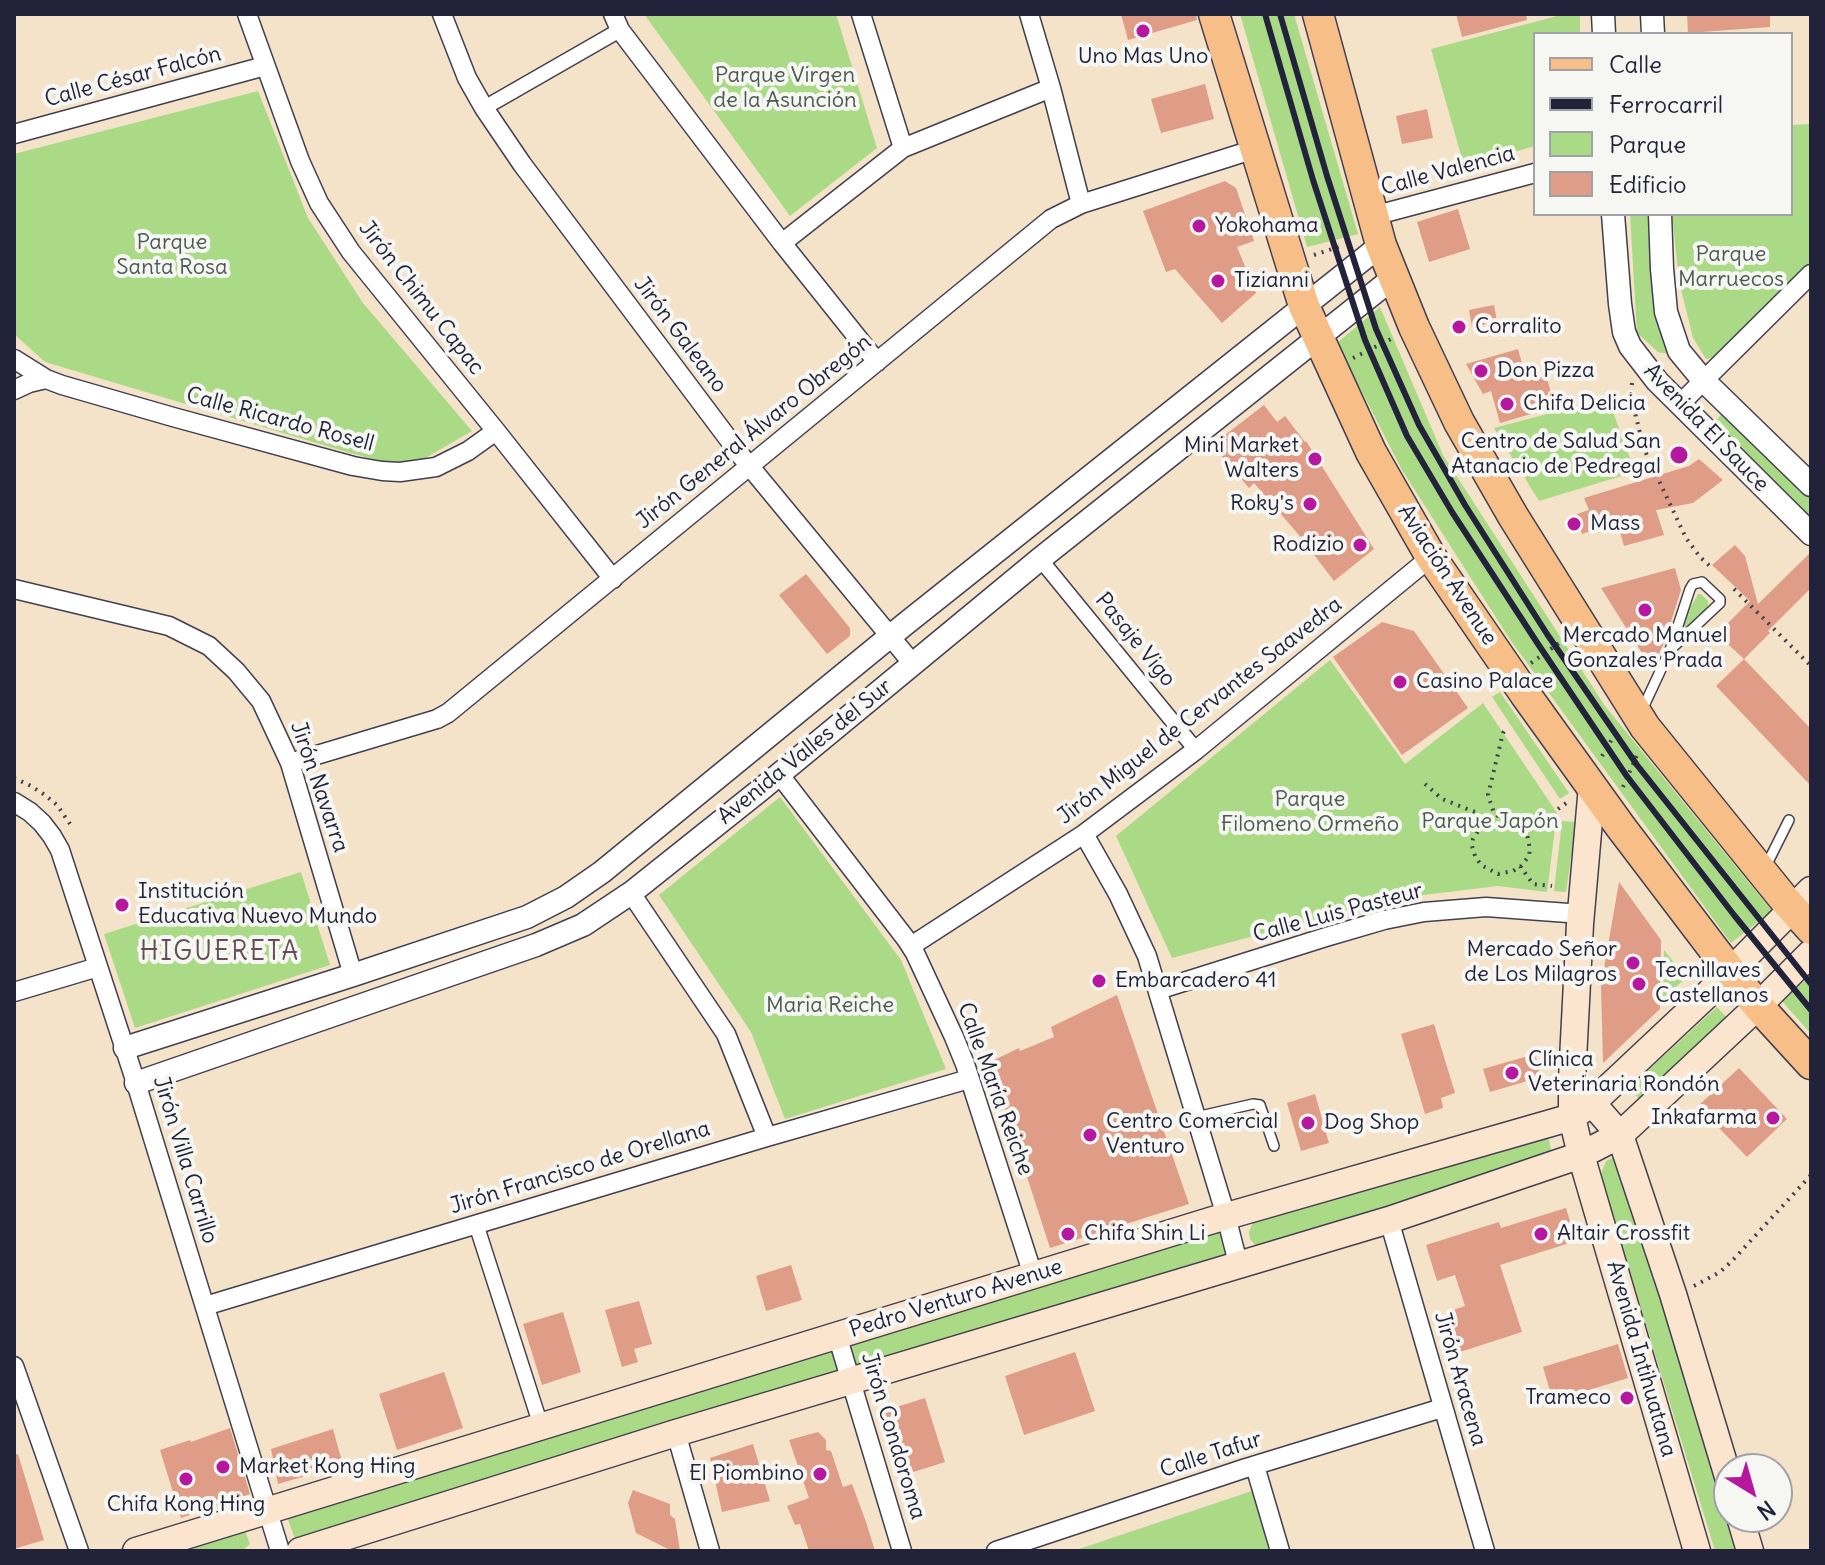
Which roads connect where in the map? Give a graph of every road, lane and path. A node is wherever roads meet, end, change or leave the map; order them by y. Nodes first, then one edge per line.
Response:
1 (247, 14) edge
2 (442, 14) edge
3 (861, 14) edge
4 (1029, 14) edge
5 (1214, 14) edge
6 (1318, 14) edge
7 (616, 22) edge
8 (265, 66) junction
9 (1051, 88) junction
10 (484, 108) junction
11 (14, 134) edge
12 (903, 148) junction
13 (1255, 149) junction
14 (1533, 174) edge
15 (1081, 204) junction
16 (1373, 216) junction
17 (1613, 216) edge
18 (1660, 216) edge
19 (782, 243) junction
20 (1349, 244) dead end
21 (1381, 245) junction
22 (1313, 255) dead end
23 (1811, 274) edge
24 (1393, 278) junction
25 (1304, 306) junction
26 (1317, 338) junction
27 (1393, 338) dead end
28 (1634, 353) junction
29 (14, 359) edge
30 (877, 362) junction
31 (1346, 362) dead end
32 (46, 379) junction
33 (1703, 380) junction
34 (14, 390) edge
35 (1680, 404) junction
36 (496, 431) junction
37 (751, 466) junction
38 (1811, 485) edge
39 (1811, 534) edge
40 (1431, 557) junction
41 (1040, 559) junction
42 (1722, 578) dead end
43 (613, 579) junction
44 (1732, 588) dead end
45 (14, 589) edge
46 (890, 637) junction
47 (1562, 641) dead end
48 (1670, 650) junction
49 (913, 664) junction
50 (1529, 664) dead end
51 (1811, 666) edge
52 (1644, 724) junction
53 (1507, 728) dead end
54 (1196, 750) junction
55 (290, 763) junction
56 (779, 774) junction
57 (1425, 784) dead end
58 (1592, 786) junction
59 (14, 802) edge
60 (1611, 814) junction
61 (1789, 820) dead end
62 (1084, 834) junction
63 (1520, 866) junction
64 (1763, 873) junction
65 (1552, 886) dead end
66 (631, 893) junction
67 (1805, 910) edge
68 (1582, 914) junction
69 (911, 946) junction
70 (1811, 953) edge
71 (98, 967) junction
72 (1731, 972) junction
73 (353, 975) junction
74 (1158, 990) junction
75 (14, 992) edge
76 (1758, 1006) junction
77 (125, 1048) junction
78 (1811, 1064) edge
79 (969, 1079) junction
80 (136, 1083) junction
81 (1582, 1110) junction
82 (1196, 1117) junction
83 (1620, 1135) junction
84 (767, 1137) junction
85 (1274, 1146) dead end
86 (1581, 1155) junction
87 (1811, 1175) edge
88 (1226, 1216) junction
89 (1389, 1220) junction
90 (476, 1224) junction
91 (1239, 1267) junction
92 (1033, 1275) junction
93 (1673, 1294) junction
94 (205, 1306) junction
95 (837, 1335) junction
96 (14, 1366) edge
97 (852, 1382) junction
98 (1442, 1408) junction
99 (541, 1426) junction
100 (676, 1433) junction
101 (1721, 1453) edge
102 (1255, 1466) junction
103 (269, 1509) junction
104 (79, 1551) edge
105 (136, 1551) edge
106 (280, 1551) edge
107 (300, 1551) edge
108 (710, 1551) edge
109 (902, 1551) edge
110 (996, 1551) edge
111 (1280, 1551) edge
112 (1485, 1551) edge
113 (1697, 1551) edge

1 - 8 street, Jirón Chimu Capac
2 - 10 street, Jirón Galeano
3 - 12 street
4 - 9 street
5 - 13 main road, Aviación Avenue
6 - 16 main road
7 - 10 street
7 - 19 street
8 - 11 street, Calle César Falcón
8 - 36 street, Jirón Chimu Capac
9 - 12 street
9 - 15 street
10 - 37 street, Jirón Galeano
12 - 19 street
13 - 15 street, Jirón General Álvaro Obregón
13 - 25 main road, Aviación Avenue
14 - 16 street, Calle Valencia
15 - 30 street, Jirón General Álvaro Obregón
16 - 21 main road
17 - 28 street, Avenida El Sauce
18 - 33 street, Avenida El Sauce
19 - 30 street
20 - 22 path
21 - 24 main road
21 - 25 street, Avenida Valles del Sur
23 - 33 street
24 - 26 street, Avenida Valles del Sur
24 - 52 main road
25 - 26 main road, Aviación Avenue
25 - 46 street, Avenida Valles del Sur
26 - 40 main road, Aviación Avenue
26 - 41 street, Avenida Valles del Sur
27 - 31 path
28 - 35 street, Avenida El Sauce
28 - 42 path
29 - 32 street, Calle Ricardo Rosell
30 - 37 street, Jirón General Álvaro Obregón
32 - 34 street
32 - 36 street, Calle Ricardo Rosell
33 - 35 street
33 - 38 street, Avenida El Sauce
35 - 39 street, Avenida El Sauce
36 - 43 street, Jirón Chimu Capac
37 - 43 street, Jirón General Álvaro Obregón
37 - 46 street, Jirón Galeano
40 - 54 street, Jirón Miguel de Cervantes Saavedra
40 - 58 main road, Aviación Avenue
41 - 49 street, Avenida Valles del Sur
41 - 54 street, Pasaje Vigo
43 - 55 street, Jirón General Álvaro Obregón
44 - 51 path
45 - 55 street, Jirón Navarra
46 - 49 street, Jirón Galeano
46 - 73 street, Avenida Valles del Sur
47 - 50 path
48 - 48 lane
48 - 52 lane
49 - 56 street, Avenida Valles del Sur
52 - 60 path
52 - 64 main road
53 - 63 path
54 - 62 street, Jirón Miguel de Cervantes Saavedra
55 - 73 street, Jirón Navarra
56 - 66 street, Avenida Valles del Sur
56 - 69 street, Calle María Reiche
57 - 63 path
58 - 60 main road, Aviación Avenue
58 - 68 main road, Avenida Intihuatana
59 - 71 street, Jirón Villa Carrillo
60 - 72 main road, Aviación Avenue
61 - 64 lane
62 - 69 street, Jirón Miguel de Cervantes Saavedra
62 - 74 street
63 - 65 path
64 - 67 main road
66 - 80 street, Avenida Valles del Sur
66 - 84 street
67 - 72 main road, Pedro Venturo Avenue
68 - 74 street, Calle Luis Pasteur
68 - 81 main road, Avenida Intihuatana
69 - 79 street, Calle María Reiche
70 - 76 main road
71 - 75 street
71 - 77 street, Jirón Villa Carrillo
72 - 76 main road, Aviación Avenue
72 - 81 main road, Pedro Venturo Avenue
73 - 77 street, Avenida Valles del Sur
74 - 82 street
76 - 78 main road, Aviación Avenue
76 - 83 main road
77 - 80 street, Jirón Villa Carrillo
79 - 84 street, Jirón Francisco de Orellana
79 - 92 street, Calle María Reiche
80 - 94 street, Jirón Villa Carrillo
81 - 83 main road
81 - 86 main road, Avenida Intihuatana
81 - 88 main road, Pedro Venturo Avenue
82 - 85 lane
82 - 88 street
83 - 86 main road
83 - 93 main road
84 - 90 street, Jirón Francisco de Orellana
86 - 89 main road
86 - 113 main road, Avenida Intihuatana
87 - 93 path
88 - 91 street
88 - 92 main road, Pedro Venturo Avenue
89 - 91 main road
89 - 98 street, Jirón Aracena
90 - 94 street, Jirón Francisco de Orellana
90 - 99 street
91 - 97 main road
92 - 95 main road, Pedro Venturo Avenue
93 - 101 main road
94 - 103 street, Jirón Villa Carrillo
95 - 97 street, Jirón Condoroma
95 - 99 main road, Pedro Venturo Avenue
96 - 104 street
97 - 100 main road
97 - 109 street, Jirón Condoroma
98 - 102 street, Calle Tafur
98 - 112 street, Jirón Aracena
99 - 103 main road, Pedro Venturo Avenue
100 - 107 main road
100 - 108 street
102 - 110 street, Calle Tafur
102 - 111 street
103 - 105 main road, Pedro Venturo Avenue
103 - 106 street, Jirón Villa Carrillo

